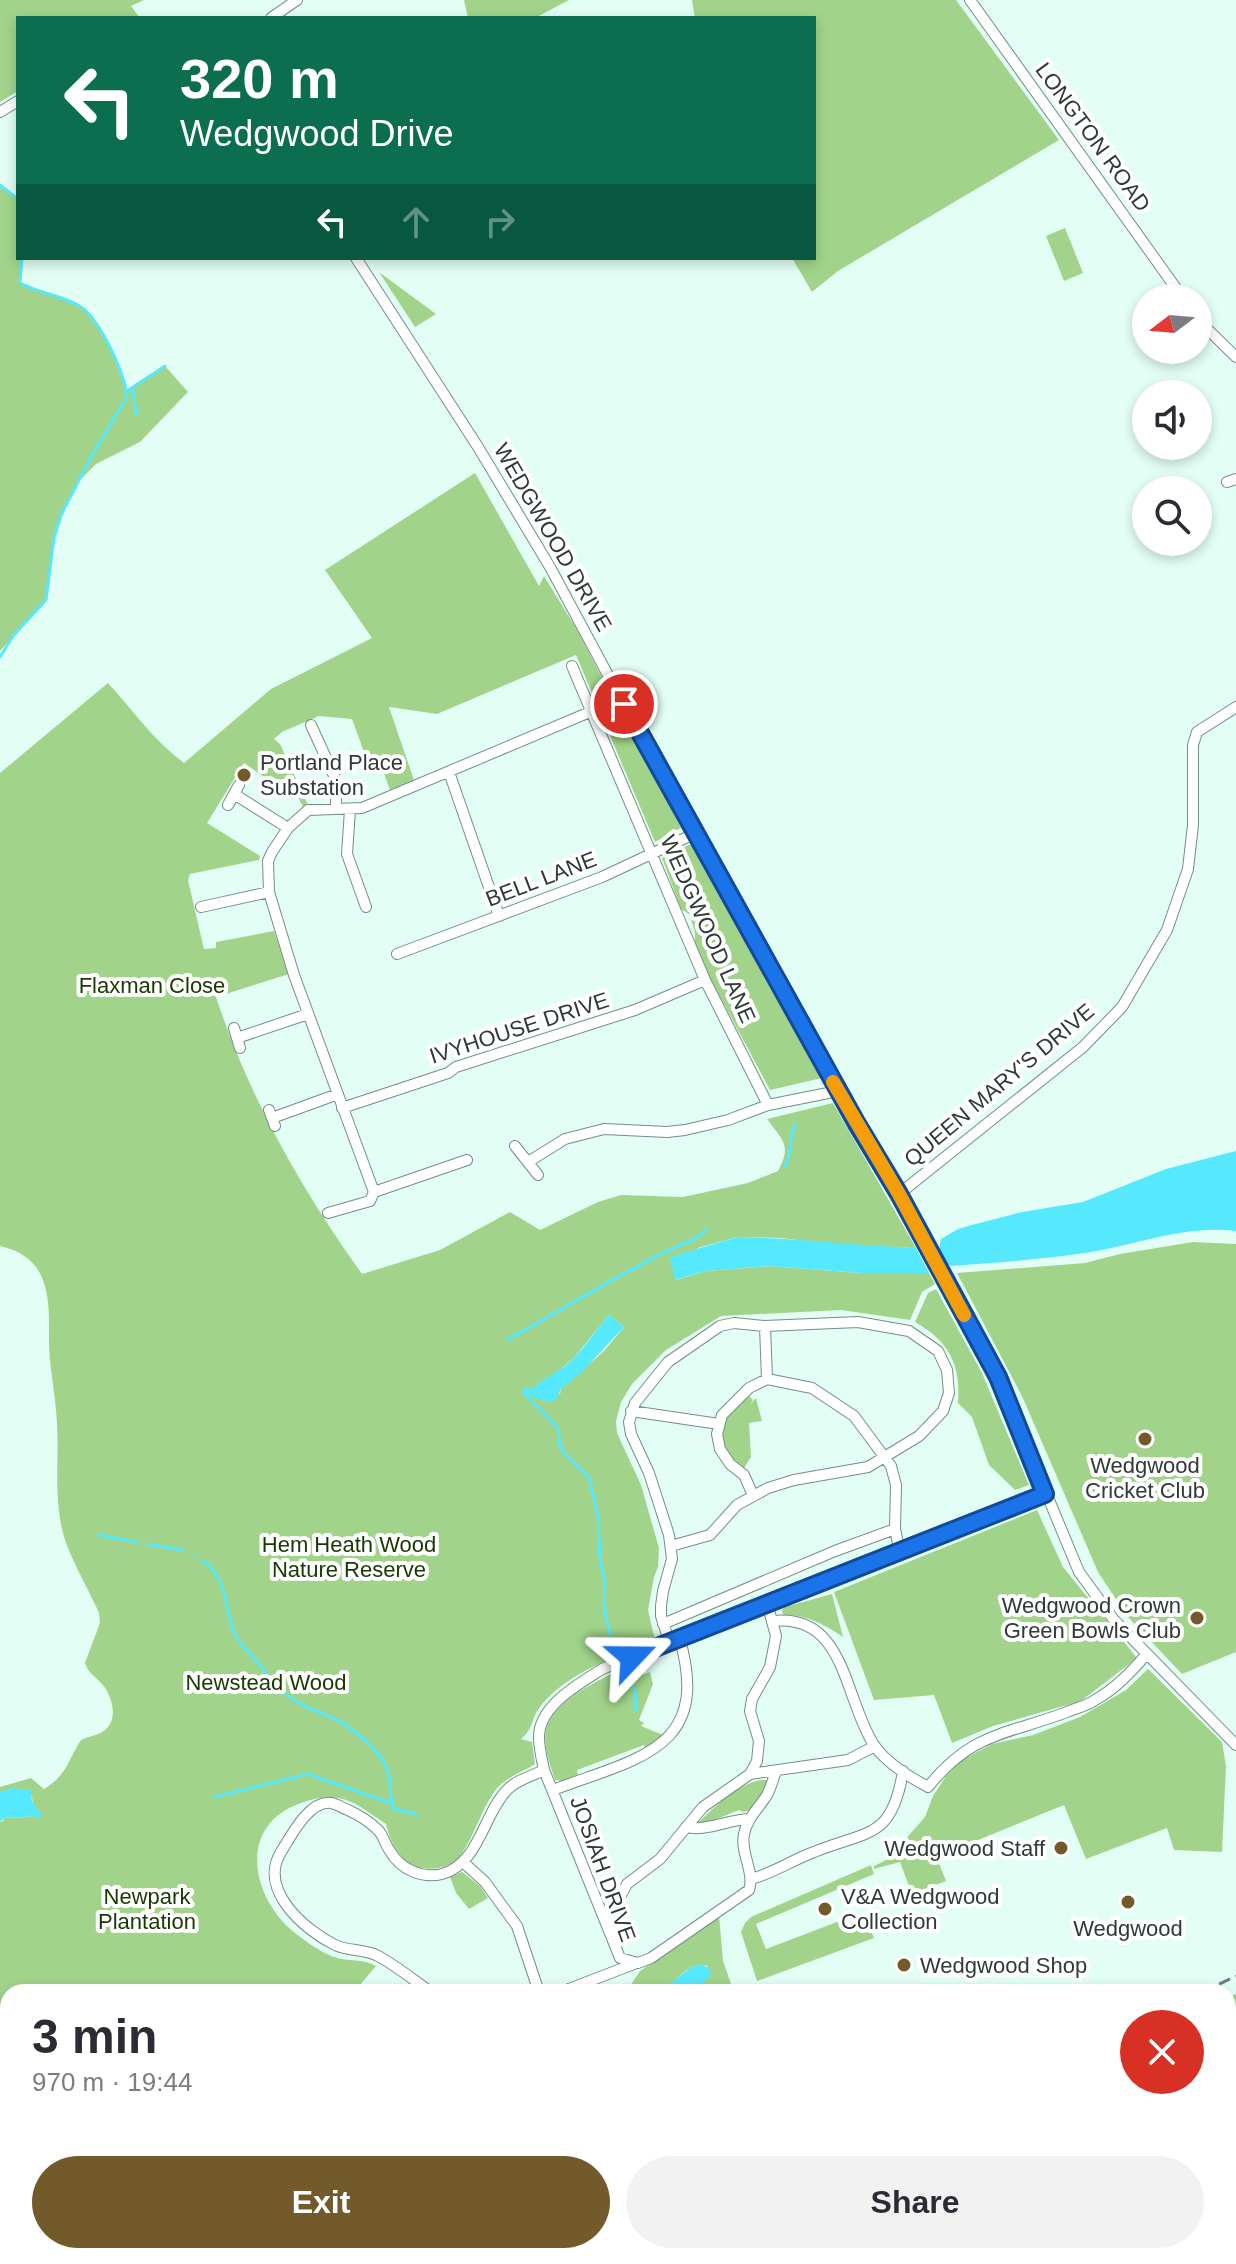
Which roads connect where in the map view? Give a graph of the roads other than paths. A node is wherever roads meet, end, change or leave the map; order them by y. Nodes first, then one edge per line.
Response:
1 (297, 0) edge
2 (970, 0) edge
3 (274, 16) edge
4 (357, 260) edge
5 (1173, 284) edge
6 (1212, 334) edge
7 (1236, 357) edge
8 (572, 666) dead end
9 (1236, 707) edge
10 (590, 712) junction
11 (315, 726) dead end
12 (449, 772) junction
13 (234, 795) dead end
14 (336, 808) junction
15 (350, 810) junction
16 (288, 828) junction
17 (696, 833) junction
18 (652, 854) junction
19 (269, 892) junction
20 (201, 906) dead end
21 (366, 907) dead end
22 (499, 916) junction
23 (397, 954) dead end
24 (705, 980) junction
25 (308, 1014) junction
26 (237, 1038) dead end
27 (838, 1091) junction
28 (338, 1094) junction
29 (768, 1105) junction
30 (342, 1108) junction
31 (272, 1118) dead end
32 (515, 1146) dead end
33 (467, 1160) dead end
34 (528, 1162) junction
35 (538, 1175) dead end
36 (374, 1192) junction
37 (899, 1194) junction
38 (328, 1213) dead end
39 (765, 1326) junction
40 (767, 1379) junction
41 (631, 1411) junction
42 (719, 1424) junction
43 (885, 1458) junction
44 (1045, 1494) junction
45 (753, 1495) junction
46 (895, 1529) junction
47 (671, 1546) junction
48 (900, 1553) junction
49 (767, 1603) junction
50 (774, 1621) junction
51 (663, 1624) junction
52 (674, 1639) junction
53 (1146, 1655) junction
54 (1236, 1745) edge
55 (875, 1746) junction
56 (544, 1770) junction
57 (776, 1771) junction
58 (903, 1771) junction
59 (750, 1774) junction
60 (553, 1790) junction
61 (750, 1819) junction
62 (686, 1827) junction
63 (463, 1862) junction
64 (751, 1879) junction
65 (613, 1944) junction
66 (638, 1963) junction
67 (599, 1978) junction
68 (419, 1984) edge
69 (536, 1984) edge
70 (583, 1984) edge

1 - 3 street
2 - 5 street, LONGTON ROAD
4 - 17 street, WEDGWOOD DRIVE
6 - 7 street
8 - 10 street, WEDGWOOD LANE
9 - 37 street, QUEEN MARY'S DRIVE
10 - 12 street
10 - 18 street, WEDGWOOD LANE
11 - 14 street
12 - 15 street
12 - 22 street
13 - 16 street
14 - 15 street
14 - 16 street
15 - 21 street
16 - 19 street
17 - 18 street, BELL LANE
17 - 27 street, WEDGWOOD DRIVE
18 - 22 street, BELL LANE
18 - 24 street, WEDGWOOD LANE
19 - 20 street
19 - 25 street
22 - 23 street, BELL LANE
24 - 29 street, WEDGWOOD LANE
24 - 30 street, IVYHOUSE DRIVE
25 - 26 street
25 - 28 street
27 - 29 street
27 - 37 street, WEDGWOOD DRIVE
28 - 30 street
28 - 31 street
29 - 34 street
30 - 36 street
32 - 34 street
33 - 36 street
34 - 35 street
36 - 38 street
37 - 44 street, WEDGWOOD DRIVE
39 - 40 street
39 - 41 street
39 - 43 street
40 - 42 street
40 - 43 street
41 - 42 street
41 - 47 street
42 - 45 street
43 - 45 street
43 - 46 street
44 - 48 street, JOSIAH DRIVE
44 - 53 street, WEDGWOOD DRIVE
45 - 47 street
46 - 48 street
46 - 51 street
47 - 51 street
48 - 49 street, JOSIAH DRIVE
49 - 50 street
49 - 52 street, JOSIAH DRIVE
50 - 55 street
50 - 59 street
51 - 52 street
52 - 56 street, JOSIAH DRIVE
52 - 60 street
53 - 54 street, WEDGWOOD DRIVE
53 - 58 street
55 - 57 street
55 - 58 street
56 - 60 street, JOSIAH DRIVE
56 - 63 street
57 - 59 street
57 - 61 street
58 - 64 street
59 - 62 street
60 - 65 street, JOSIAH DRIVE
61 - 62 street
61 - 64 street
62 - 65 street
63 - 68 street
63 - 69 street
64 - 66 street, JOSIAH DRIVE
65 - 66 street
65 - 67 street, JOSIAH DRIVE
66 - 67 street, JOSIAH DRIVE
67 - 70 street, JOSIAH DRIVE

